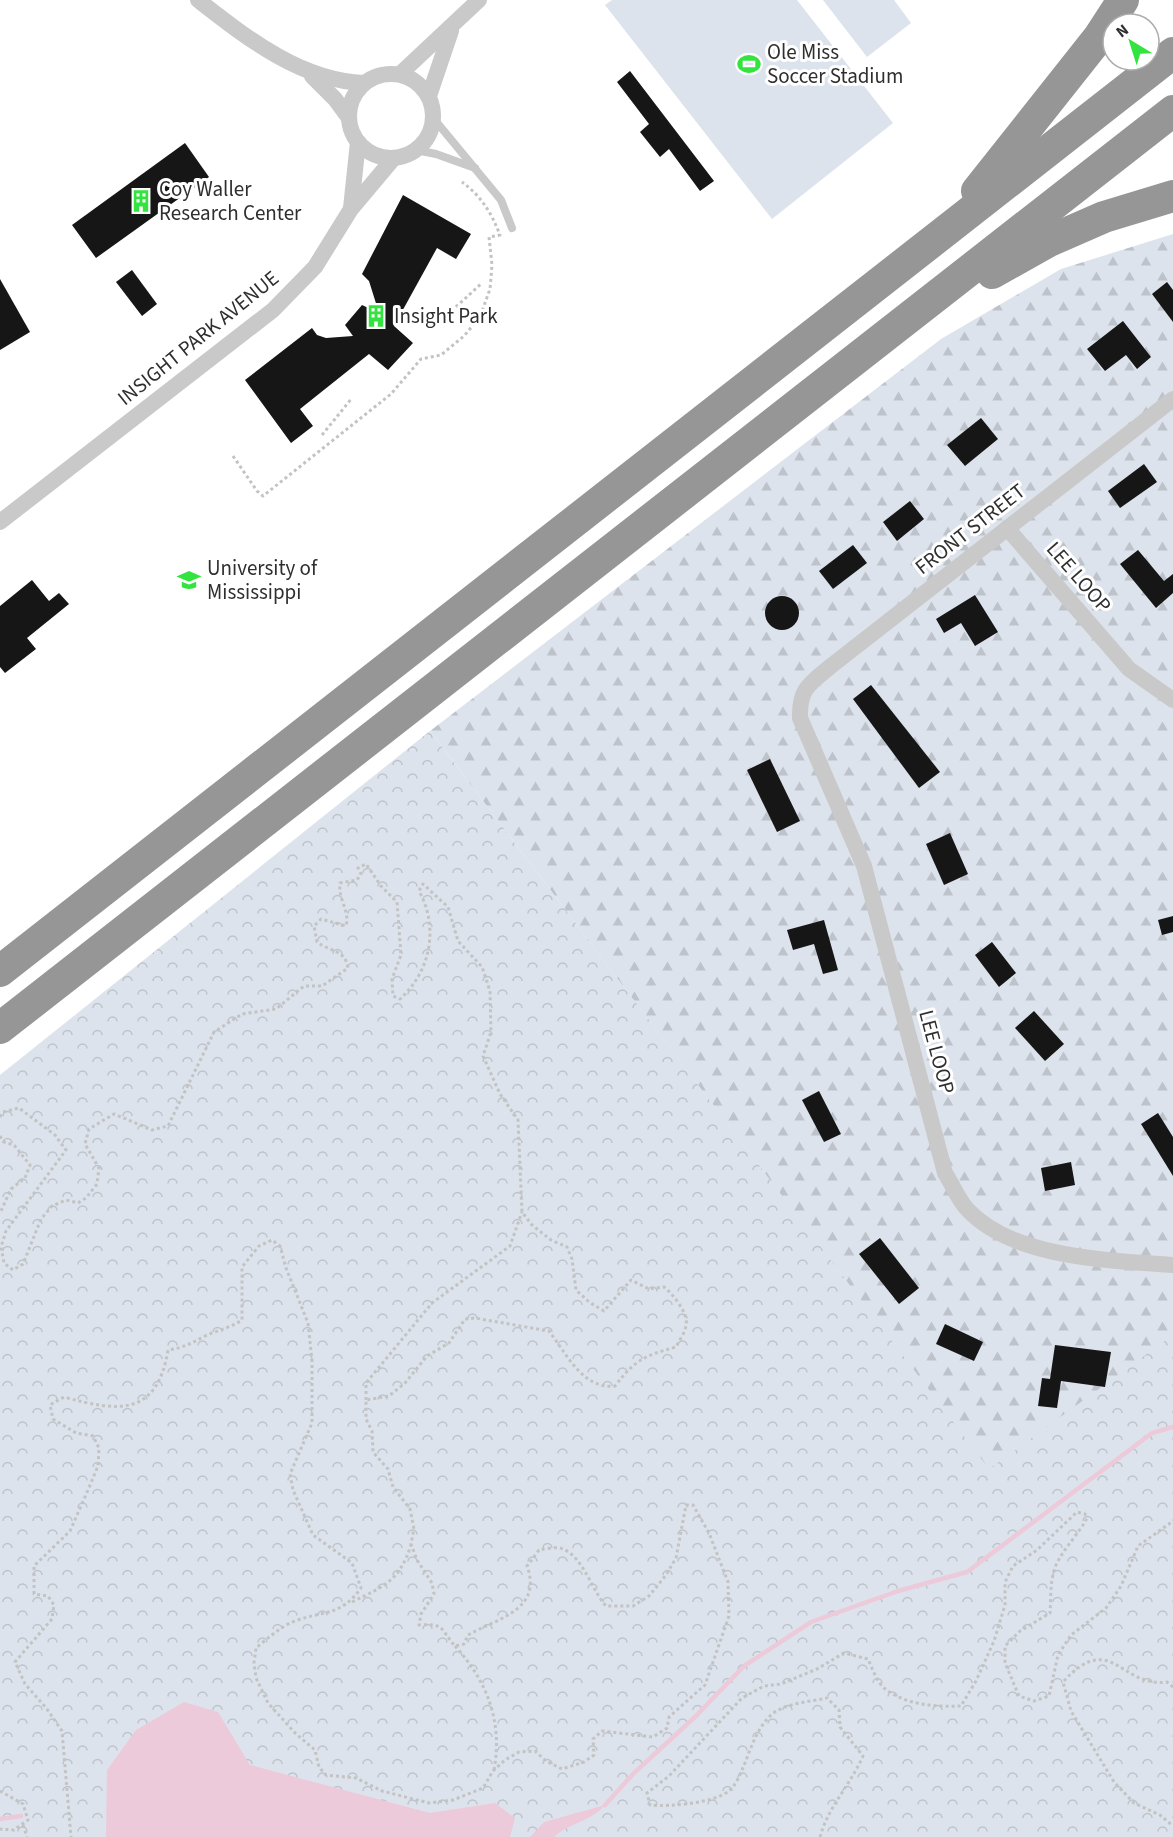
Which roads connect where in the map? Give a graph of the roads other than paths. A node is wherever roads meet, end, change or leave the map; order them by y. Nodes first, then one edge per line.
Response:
1 (198, 0) edge
2 (479, 0) edge
3 (1123, 0) edge
4 (452, 28) junction
5 (1173, 53) edge
6 (307, 72) junction
7 (400, 74) junction
8 (364, 83) junction
9 (429, 96) junction
10 (1173, 111) edge
11 (349, 118) junction
12 (434, 119) junction
13 (358, 142) junction
14 (417, 150) junction
15 (393, 159) junction
16 (478, 170) junction
17 (1173, 196) edge
18 (351, 209) junction
19 (513, 228) dead end
20 (940, 235) junction
21 (888, 335) junction
22 (1173, 399) edge
23 (0, 522) edge
24 (1007, 528) junction
25 (799, 699) joint
26 (1173, 700) edge
27 (0, 970) edge
28 (0, 1028) edge
29 (1173, 1266) edge

1 - 6 street
2 - 4 street
3 - 20 highway
4 - 7 street
4 - 9 street
5 - 20 highway
6 - 8 street
6 - 11 street
7 - 8 street
7 - 9 street
8 - 11 street
9 - 12 street
10 - 21 highway
11 - 13 street
12 - 14 street
12 - 16 lane
13 - 15 street
13 - 18 street
14 - 15 street
14 - 16 lane
15 - 18 street, INSIGHT PARK AVENUE
16 - 19 lane
17 - 21 highway
18 - 23 street, INSIGHT PARK AVENUE
20 - 27 highway
21 - 28 highway
22 - 24 street, FRONT STREET
24 - 25 street, FRONT STREET
24 - 26 street, LEE LOOP
25 - 29 street, LEE LOOP

